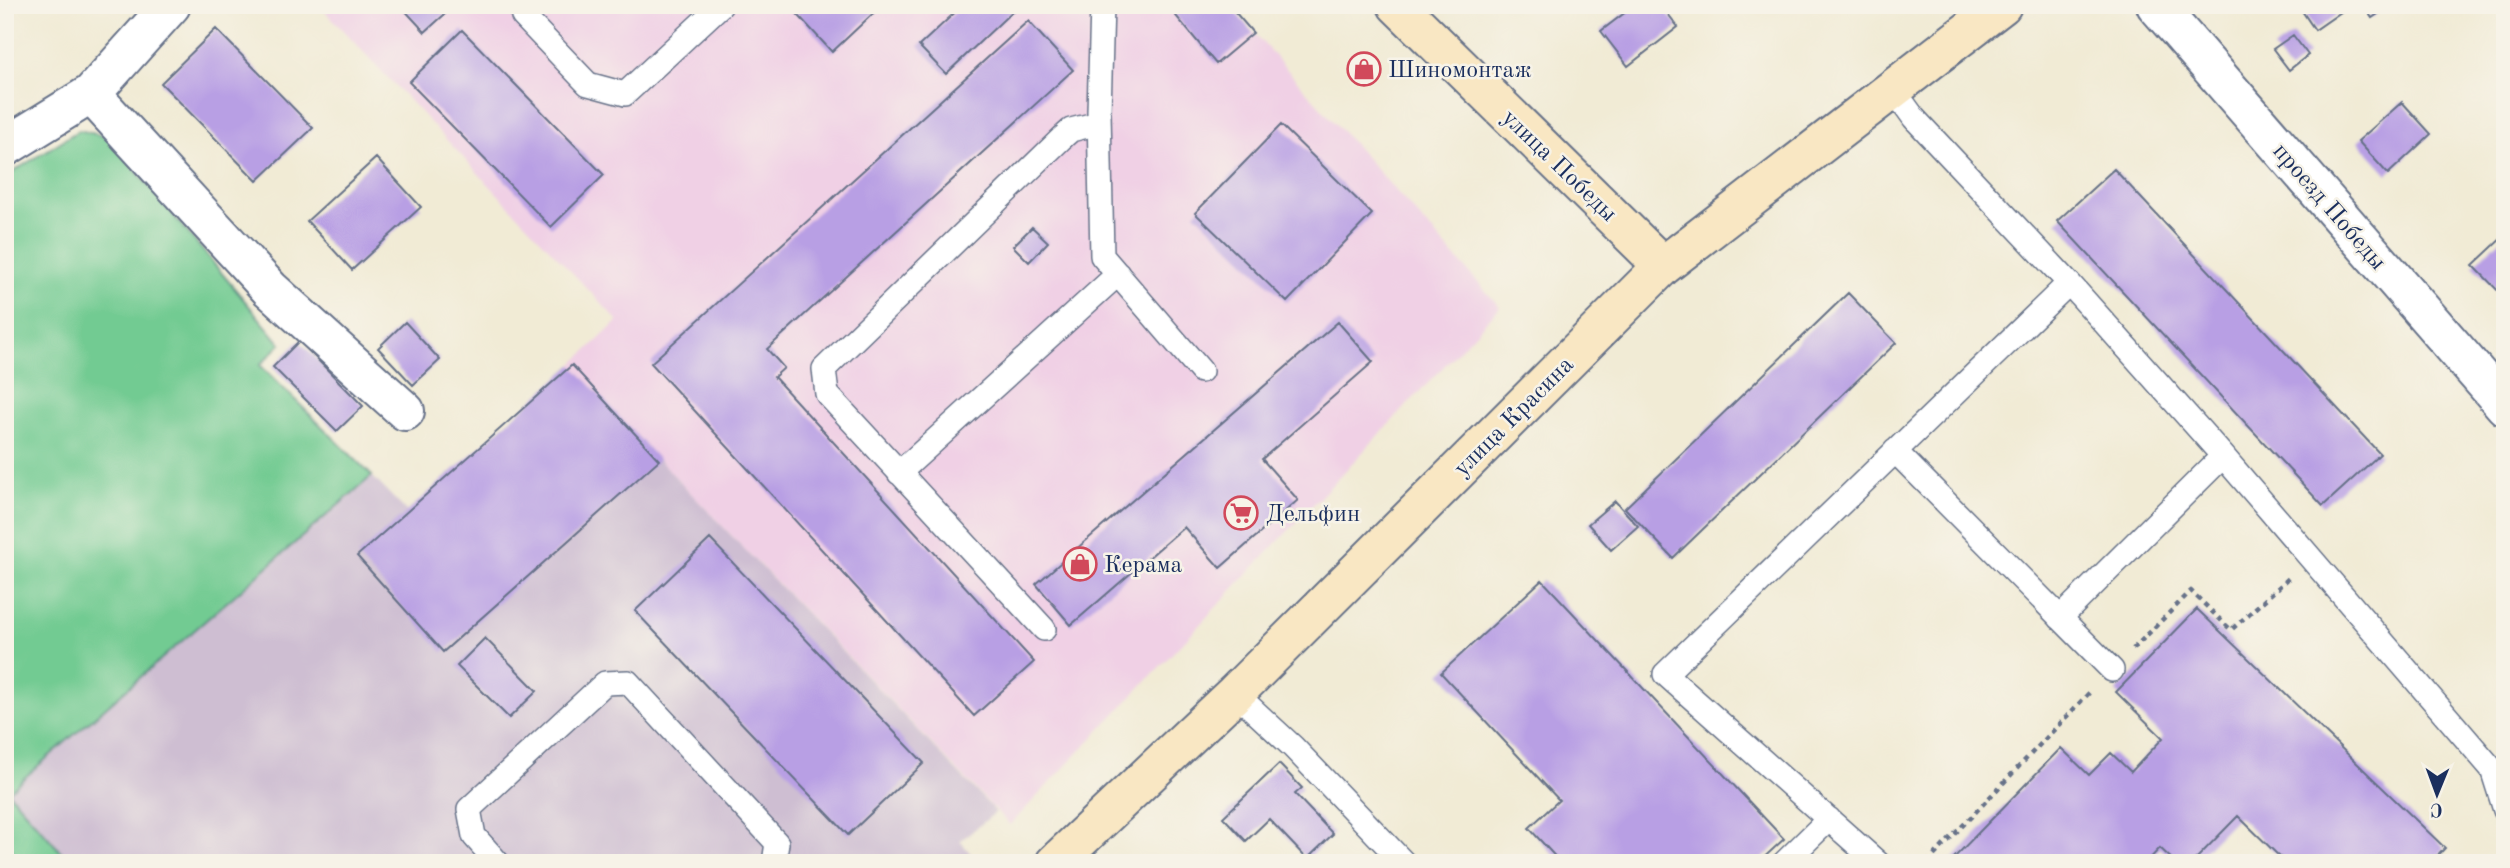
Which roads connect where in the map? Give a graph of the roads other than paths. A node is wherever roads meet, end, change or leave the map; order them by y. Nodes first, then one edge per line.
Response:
1 (171, 5) edge
2 (524, 5) edge
3 (721, 5) edge
4 (1102, 5) edge
5 (1397, 5) edge
6 (2002, 5) edge
7 (2156, 5) edge
8 (1893, 89) junction
9 (91, 94) junction
10 (1099, 123) junction
11 (5, 147) edge
12 (1663, 266) junction
13 (1118, 274) junction
14 (2069, 283) junction
15 (1201, 371) dead end
16 (2505, 406) edge
17 (405, 411) dead end
18 (1895, 451) junction
19 (2223, 456) junction
20 (899, 474) junction
21 (2060, 618) junction
22 (1044, 629) dead end
23 (2112, 670) dead end
24 (1235, 693) junction
25 (2505, 810) edge
26 (1829, 819) junction
27 (498, 863) edge
28 (774, 863) edge
29 (1055, 863) edge
30 (1404, 863) edge
31 (1784, 863) edge
32 (1878, 863) edge

1 - 9 street
2 - 3 lane
4 - 10 lane
5 - 12 street, улица Победы
6 - 8 street, улица Красина
7 - 16 street, проезд Победы
8 - 12 street, улица Красина
8 - 14 lane
9 - 11 street
9 - 17 street
10 - 13 lane
10 - 20 lane
12 - 24 street, улица Красина
13 - 15 lane
13 - 20 lane
14 - 18 lane
14 - 19 lane
18 - 21 lane
18 - 26 lane
19 - 21 lane
19 - 25 lane
20 - 22 lane
21 - 23 lane
24 - 29 street, улица Красина
24 - 30 lane
26 - 31 lane
26 - 32 lane
27 - 28 lane

